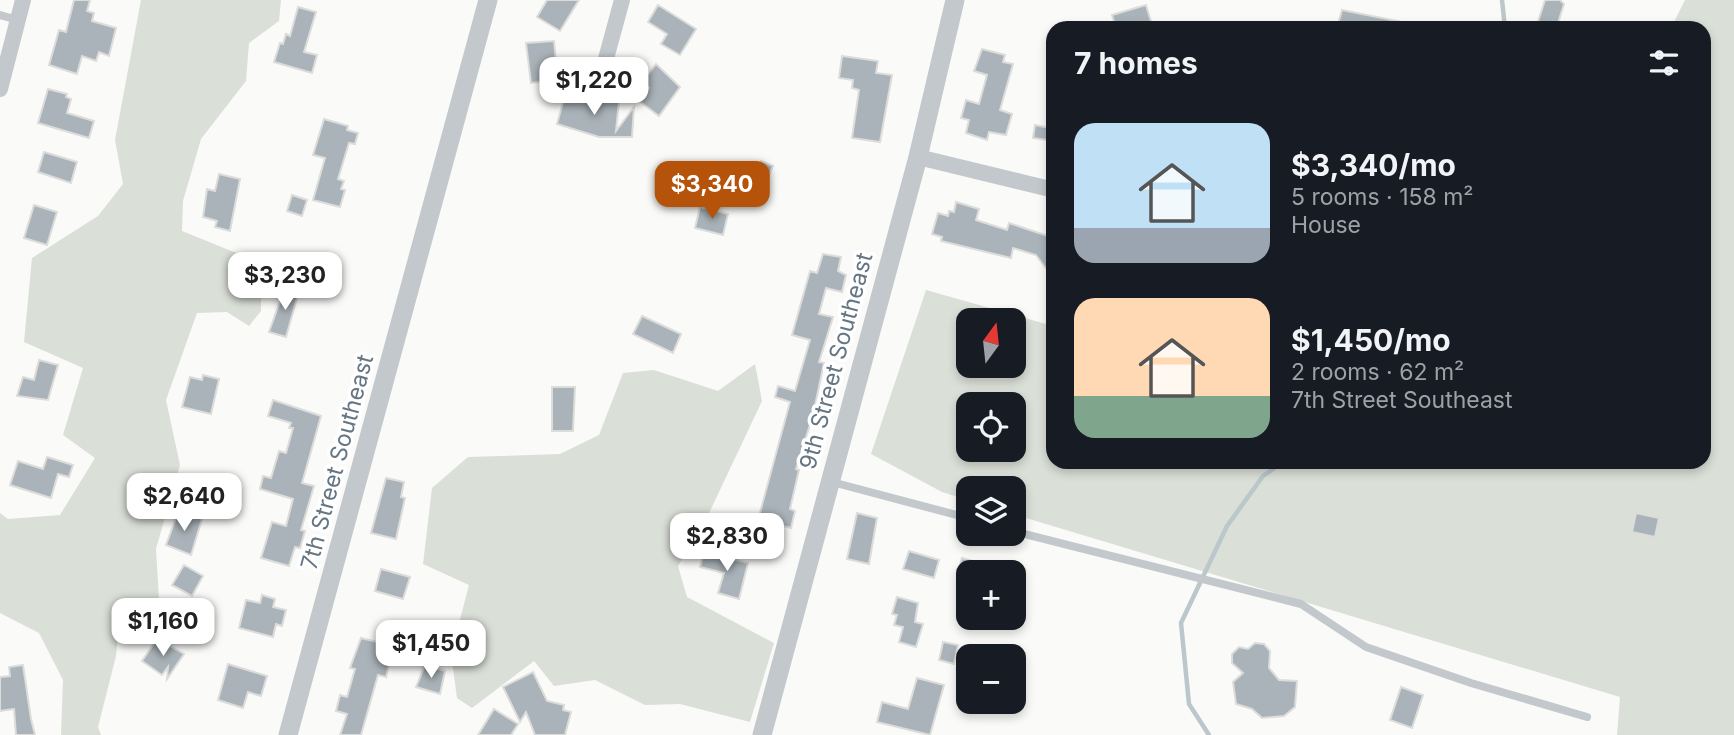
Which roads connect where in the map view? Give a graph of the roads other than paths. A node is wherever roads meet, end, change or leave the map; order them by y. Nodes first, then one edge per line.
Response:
1 (23, 0) edge
2 (488, 0) edge
3 (622, 0) edge
4 (955, 0) edge
5 (0, 15) edge
6 (18, 20) junction
7 (604, 66) dead end
8 (0, 89) edge
9 (918, 157) junction
10 (1046, 188) edge
11 (829, 482) junction
12 (956, 515) edge
13 (1026, 534) edge
14 (1587, 717) dead end
15 (288, 735) edge
16 (762, 735) edge

1 - 6 street
2 - 15 street, 7th Street Southeast
3 - 7 street
4 - 9 street, 9th Street Southeast
5 - 6 lane
6 - 8 street
9 - 10 street
9 - 11 street, 9th Street Southeast
11 - 12 lane
11 - 16 street, 9th Street Southeast
13 - 14 lane

